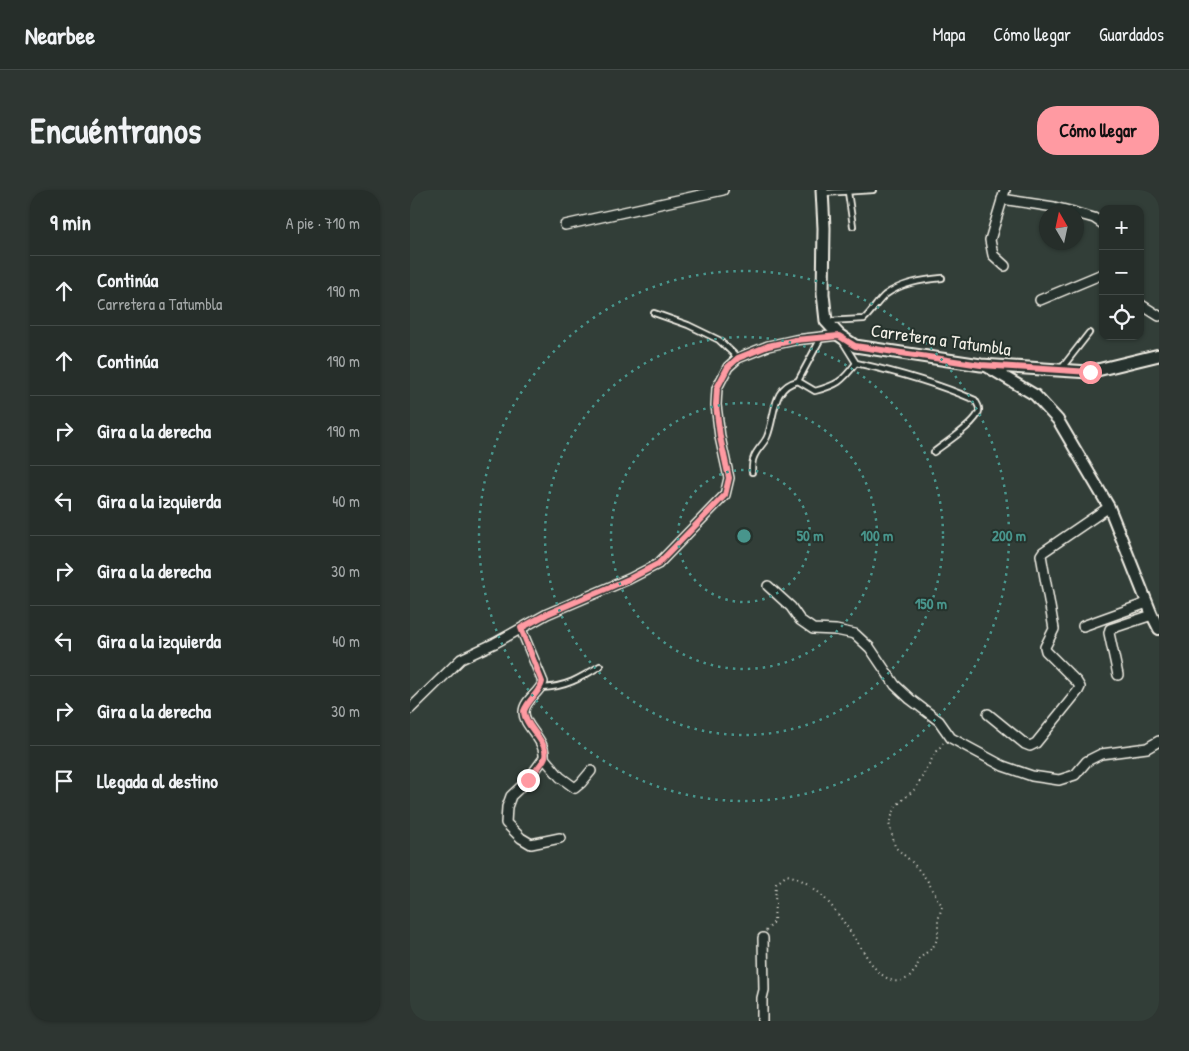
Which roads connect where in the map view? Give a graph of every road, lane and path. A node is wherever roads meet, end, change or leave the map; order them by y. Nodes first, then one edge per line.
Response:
1 (723, 190) edge
2 (873, 190) edge
3 (823, 192) edge
4 (848, 192) junction
5 (1003, 194) edge
6 (1046, 205) edge
7 (1084, 215) edge
8 (1099, 221) edge
9 (565, 226) dead end
10 (853, 226) dead end
11 (1005, 266) dead end
12 (1099, 276) edge
13 (942, 278) dead end
14 (1040, 300) dead end
15 (1144, 307) edge
16 (654, 313) dead end
17 (1159, 316) edge
18 (826, 321) junction
19 (1089, 333) dead end
20 (839, 336) junction
21 (821, 337) junction
22 (1159, 356) edge
23 (738, 358) junction
24 (856, 363) junction
25 (986, 366) junction
26 (1060, 370) junction
27 (798, 380) junction
28 (934, 452) dead end
29 (752, 472) dead end
30 (1109, 507) junction
31 (768, 586) dead end
32 (1147, 603) junction
33 (1152, 615) junction
34 (1083, 626) dead end
35 (521, 628) junction
36 (1159, 629) edge
37 (600, 666) dead end
38 (1118, 674) dead end
39 (540, 688) junction
40 (410, 709) edge
41 (988, 714) dead end
42 (949, 735) junction
43 (1159, 741) edge
44 (544, 758) junction
45 (591, 771) dead end
46 (560, 838) dead end
47 (763, 938) joint
48 (762, 1021) edge

1 - 9 street
2 - 4 lane
3 - 4 lane
3 - 18 main road
4 - 10 lane
5 - 6 street
5 - 11 street
7 - 8 street
12 - 14 street
13 - 18 lane
15 - 17 street
16 - 23 lane
18 - 20 main road, Carretera a Tatumbla
19 - 26 lane
20 - 21 street
20 - 24 lane
20 - 25 main road, Carretera a Tatumbla
21 - 23 street
21 - 27 lane
22 - 26 main road, Carretera a Tatumbla
23 - 35 street
24 - 27 lane
24 - 28 lane
25 - 26 main road, Carretera a Tatumbla
25 - 30 street
27 - 29 lane
30 - 32 street
30 - 41 street
31 - 42 street
32 - 33 street
32 - 34 street
33 - 36 street
33 - 38 street
35 - 39 street
35 - 40 street
37 - 39 lane
39 - 44 street
42 - 43 street
42 - 47 path
44 - 45 street
44 - 46 street
47 - 48 street

